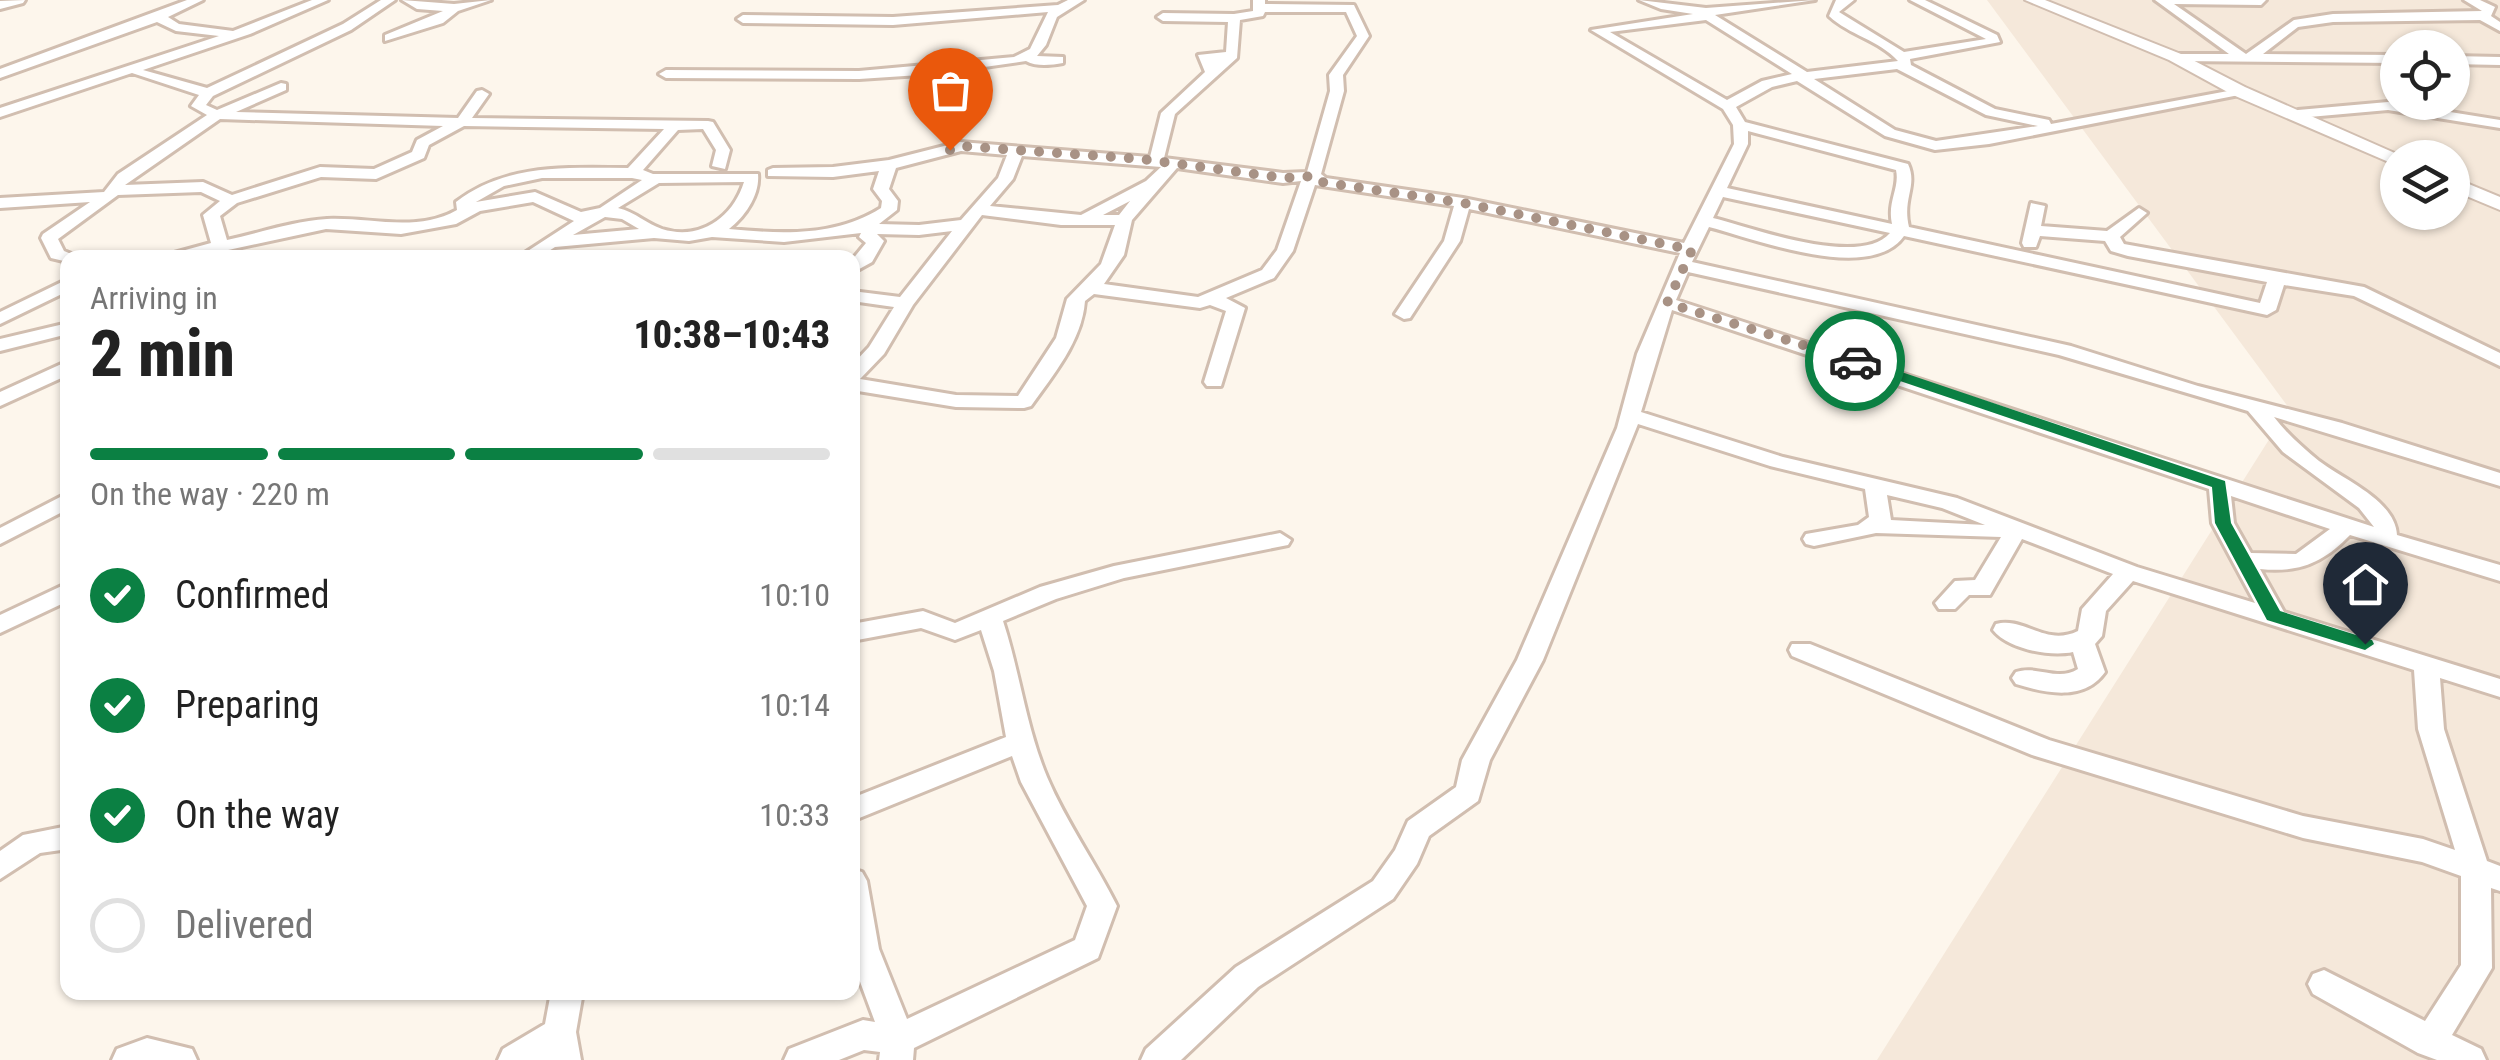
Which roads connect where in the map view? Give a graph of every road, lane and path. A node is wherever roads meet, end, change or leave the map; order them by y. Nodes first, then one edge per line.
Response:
1 (19, 0) edge
2 (197, 0) edge
3 (322, 0) edge
4 (388, 0) edge
5 (408, 0) edge
6 (485, 0) edge
7 (1078, 0) edge
8 (1645, 0) edge
9 (1810, 0) edge
10 (1848, 0) edge
11 (1916, 0) edge
12 (2032, 0) edge
13 (2161, 0) edge
14 (2470, 0) edge
15 (2260, 1) edge
16 (1059, 4) edge
17 (1259, 4) edge
18 (0, 5) edge
19 (454, 8) junction
20 (1705, 14) junction
21 (2287, 16) junction
22 (2484, 16) junction
23 (158, 17) junction
24 (743, 18) dead end
25 (1163, 18) dead end
26 (1234, 18) junction
27 (2500, 28) edge
28 (237, 34) junction
29 (389, 38) dead end
30 (1028, 57) junction
31 (2174, 57) junction
32 (2250, 58) junction
33 (1058, 60) dead end
34 (1901, 60) junction
35 (2380, 60) edge
36 (2470, 60) edge
37 (2500, 61) edge
38 (134, 68) junction
39 (0, 74) edge
40 (666, 74) dead end
41 (1805, 78) junction
42 (281, 87) dead end
43 (2239, 91) junction
44 (208, 94) junction
45 (482, 94) dead end
46 (0, 113) edge
47 (2298, 114) junction
48 (216, 115) junction
49 (1734, 116) junction
50 (462, 122) junction
51 (2500, 124) edge
52 (2062, 125) junction
53 (670, 126) junction
54 (1898, 134) junction
55 (1016, 150) junction
56 (2380, 151) edge
57 (1875, 161) junction
58 (1164, 162) junction
59 (889, 165) junction
60 (858, 169) junction
61 (719, 172) junction
62 (632, 173) junction
63 (773, 174) junction
64 (753, 176) junction
65 (1314, 176) junction
66 (656, 178) junction
67 (1152, 184) junction
68 (881, 189) junction
69 (1718, 191) junction
70 (2470, 191) edge
71 (112, 193) junction
72 (232, 200) junction
73 (0, 203) edge
74 (1463, 203) junction
75 (2500, 204) edge
76 (2037, 206) dead end
77 (467, 212) junction
78 (602, 212) junction
79 (2139, 213) dead end
80 (973, 217) junction
81 (1076, 219) junction
82 (1124, 220) junction
83 (864, 228) junction
84 (1901, 229) junction
85 (714, 230) junction
86 (2032, 230) junction
87 (654, 233) junction
88 (2111, 236) junction
89 (689, 239) junction
90 (1695, 242) junction
91 (220, 244) junction
92 (196, 250) edge
93 (550, 250) edge
94 (689, 250) edge
95 (60, 255) edge
96 (2028, 256) junction
97 (860, 262) edge
98 (2277, 278) junction
99 (60, 288) edge
100 (1092, 288) junction
101 (860, 297) edge
102 (1210, 299) junction
103 (905, 303) junction
104 (1667, 303) junction
105 (1404, 314) dead end
106 (0, 319) edge
107 (60, 330) edge
108 (0, 345) edge
109 (2500, 360) edge
110 (60, 371) edge
111 (860, 371) edge
112 (1214, 382) dead end
113 (860, 383) edge
114 (0, 400) edge
115 (2255, 406) junction
116 (1629, 416) junction
117 (2500, 480) edge
118 (1875, 485) junction
119 (2219, 485) junction
120 (60, 504) edge
121 (1872, 526) junction
122 (2345, 526) junction
123 (2018, 527) junction
124 (0, 538) edge
125 (2381, 538) junction
126 (1814, 539) dead end
127 (1280, 540) dead end
128 (2243, 560) junction
129 (2129, 572) junction
130 (2500, 572) edge
131 (60, 595) edge
132 (60, 603) edge
133 (1947, 603) dead end
134 (28, 612) junction
135 (2274, 616) junction
136 (989, 617) junction
137 (0, 626) edge
138 (2005, 630) dead end
139 (860, 631) edge
140 (2082, 640) junction
141 (1801, 650) dead end
142 (2426, 663) junction
143 (2026, 678) dead end
144 (2500, 688) edge
145 (1020, 742) junction
146 (860, 807) edge
147 (60, 838) edge
148 (0, 867) edge
149 (2487, 874) edge
150 (860, 927) edge
151 (2324, 984) dead end
152 (565, 1000) edge
153 (2423, 1045) edge
154 (562, 1046) edge
155 (897, 1049) edge
156 (130, 1060) edge
157 (180, 1060) edge
158 (515, 1060) edge
159 (801, 1060) edge
160 (1158, 1060) edge
161 (2469, 1060) edge

1 - 18 street
2 - 23 street
3 - 28 street
4 - 44 street
5 - 19 street
6 - 19 street
7 - 16 street
8 - 20 street
9 - 20 street
10 - 34 street
11 - 34 street
12 - 31 street
13 - 15 street
13 - 32 street
14 - 22 street
15 - 21 street
16 - 24 street
16 - 30 street
17 - 26 street
17 - 65 street
19 - 29 street
20 - 41 street
20 - 49 street
21 - 22 street
21 - 32 street
22 - 27 street
23 - 28 street
23 - 39 street
25 - 26 street
26 - 58 street
28 - 38 street
30 - 33 street
30 - 40 street
31 - 32 street
31 - 43 street
32 - 35 street
34 - 41 street
34 - 52 street
36 - 37 street
38 - 44 street
38 - 46 street
41 - 49 street
41 - 54 street
42 - 48 street
43 - 47 street
43 - 52 street
44 - 48 street
45 - 50 street
47 - 51 street
47 - 56 street
48 - 50 street
48 - 71 street
49 - 57 street
49 - 69 street
50 - 53 street
50 - 72 street
52 - 54 street
53 - 61 street
53 - 62 street
54 - 57 street
55 - 58 street
55 - 59 street
55 - 80 street
57 - 84 street
58 - 65 street
58 - 67 street
59 - 60 street
59 - 68 street
60 - 63 street
60 - 68 street
61 - 63 street
61 - 64 street
61 - 66 street
62 - 66 street
62 - 77 street
63 - 64 street
64 - 85 street
65 - 74 street
65 - 102 street
66 - 78 street
67 - 81 street
67 - 82 street
68 - 83 street
69 - 84 street
69 - 90 street
70 - 75 street
71 - 72 street
71 - 73 street
71 - 95 street
72 - 91 street
74 - 90 street
74 - 105 street
76 - 86 street
77 - 78 street
77 - 91 street
78 - 87 street
78 - 93 street
79 - 88 street
80 - 81 street
80 - 83 street
80 - 103 street
81 - 82 street
82 - 100 street
83 - 85 street
83 - 97 street
84 - 90 street
84 - 96 street
85 - 89 street
86 - 88 street
86 - 96 street
87 - 89 street
87 - 93 street
88 - 98 street
89 - 94 street
90 - 104 street
90 - 115 street
91 - 92 street
96 - 98 street
98 - 109 street
99 - 106 street
100 - 102 street
100 - 113 street
101 - 103 street
102 - 112 street
103 - 111 street
104 - 116 street
104 - 119 street
107 - 108 street
110 - 114 street
115 - 117 street
115 - 125 street
116 - 118 street
116 - 160 street
118 - 121 street
118 - 123 street
119 - 122 street
119 - 128 street
120 - 124 street
121 - 123 street
121 - 126 street
122 - 125 street
122 - 128 street
123 - 129 street
123 - 133 street
125 - 130 street
127 - 136 street
128 - 135 street
129 - 135 street
129 - 140 street
131 - 134 street
132 - 134 street
134 - 137 street
135 - 142 street
136 - 139 street
136 - 145 street
138 - 140 street
140 - 143 street
141 - 149 street
142 - 144 street
142 - 149 street
145 - 146 street
145 - 155 street
147 - 148 street
149 - 153 street
150 - 155 street
151 - 153 street
152 - 154 street
153 - 161 street
154 - 158 street
155 - 159 street
156 - 157 street

